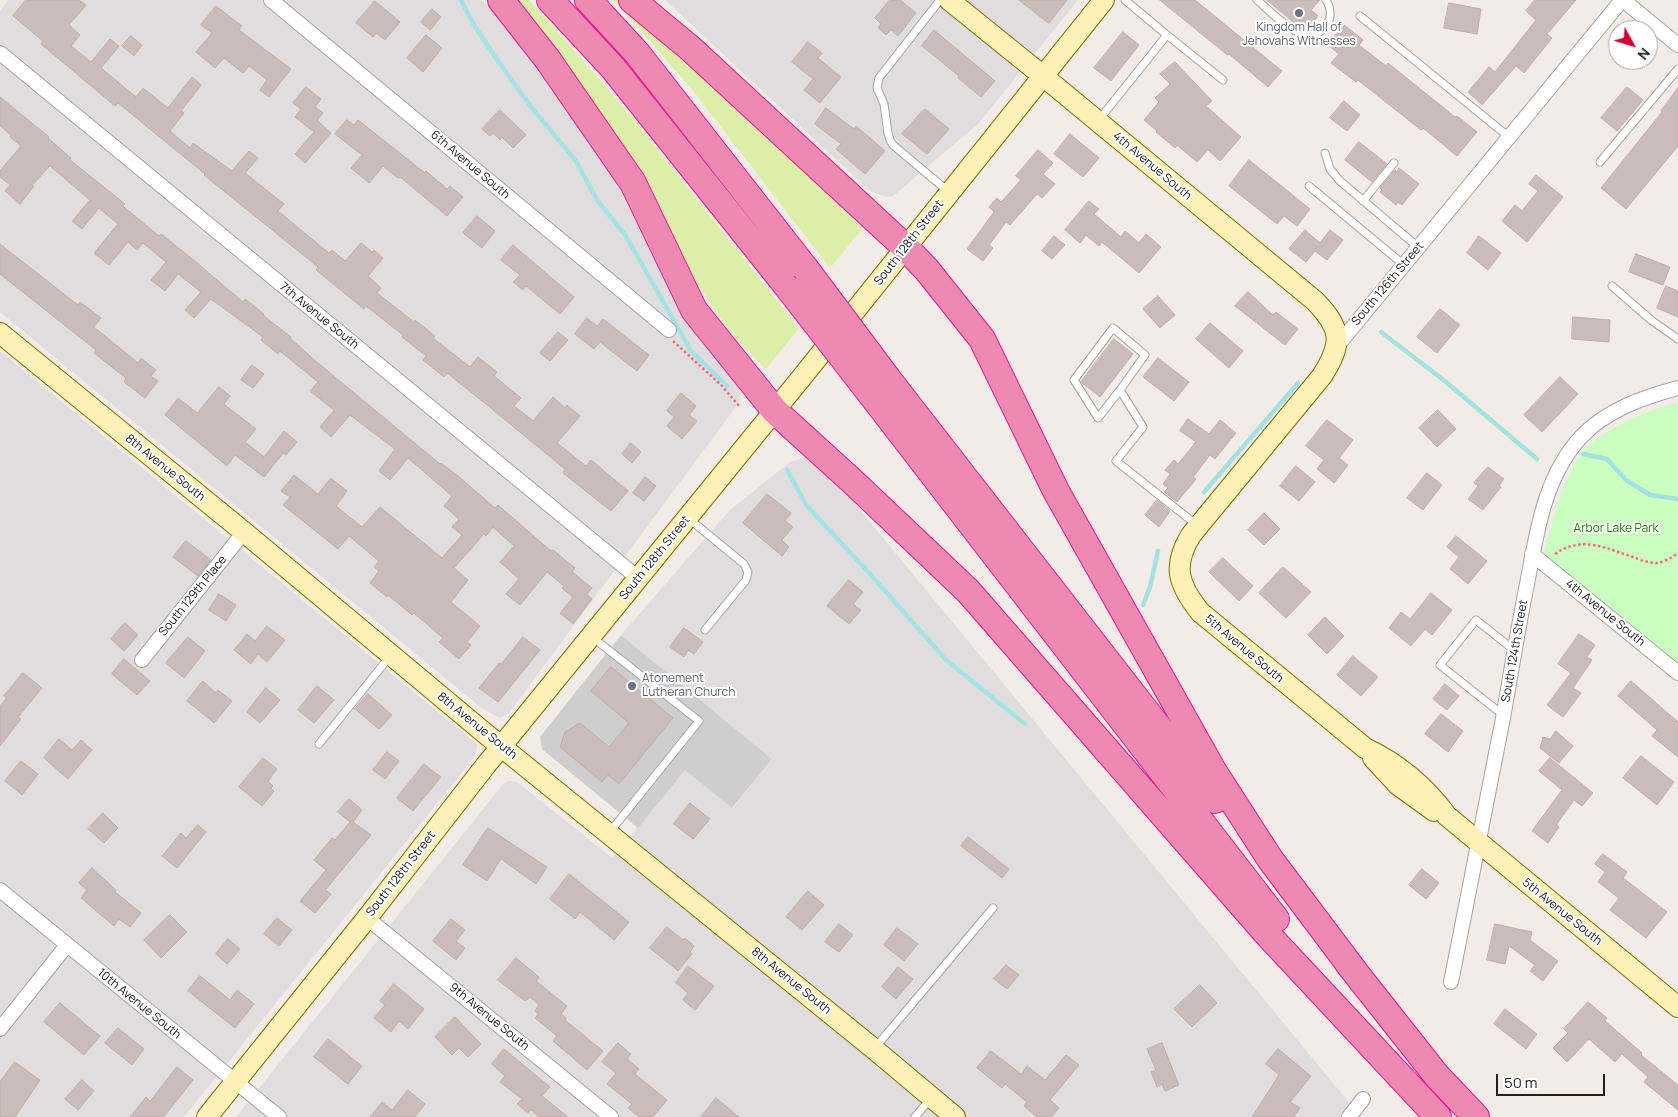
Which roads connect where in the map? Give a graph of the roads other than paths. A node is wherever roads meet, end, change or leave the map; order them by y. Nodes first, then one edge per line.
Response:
1 (271, 0) edge
2 (501, 0) edge
3 (550, 0) edge
4 (588, 0) edge
5 (632, 0) edge
6 (940, 0) edge
7 (949, 0) edge
8 (1104, 0) edge
9 (1125, 0) edge
10 (1257, 0) edge
11 (1326, 0) edge
12 (1622, 0) edge
13 (1360, 16) dead end
14 (1167, 35) junction
15 (1678, 45) edge
16 (0, 53) edge
17 (1678, 69) edge
18 (1043, 76) junction
19 (1222, 80) dead end
20 (1098, 121) junction
21 (1509, 138) junction
22 (1325, 153) dead end
23 (1600, 162) dead end
24 (1394, 163) dead end
25 (1309, 186) dead end
26 (949, 192) junction
27 (1363, 201) junction
28 (1418, 247) junction
29 (906, 248) junction
30 (1404, 265) junction
31 (1612, 286) dead end
32 (669, 330) road end
33 (0, 333) edge
34 (1678, 339) edge
35 (1338, 345) junction
36 (879, 386) junction
37 (1678, 388) edge
38 (1120, 390) junction
39 (774, 411) junction
40 (687, 518) junction
41 (1198, 527) junction
42 (244, 532) junction
43 (1532, 554) junction
44 (638, 578) junction
45 (1181, 580) joint
46 (705, 630) dead end
47 (591, 636) junction
48 (1514, 650) junction
49 (391, 655) junction
50 (142, 660) dead end
51 (1678, 673) edge
52 (1504, 715) junction
53 (319, 744) dead end
54 (502, 746) junction
55 (609, 834) junction
56 (1479, 844) junction
57 (0, 890) edge
58 (993, 908) dead end
59 (367, 918) junction
60 (66, 945) junction
61 (1358, 976) junction
62 (1451, 982) dead end
63 (1678, 1007) edge
64 (0, 1029) edge
65 (874, 1049) junction
66 (1379, 1052) junction
67 (235, 1081) junction
68 (932, 1098) junction
69 (1364, 1100) dead end
70 (207, 1117) edge
71 (279, 1117) edge
72 (611, 1117) edge
73 (915, 1117) edge
74 (955, 1117) edge
75 (1349, 1117) edge
76 (1438, 1117) edge
77 (1476, 1117) edge

1 - 32 street, 6th Avenue South
2 - 39 highway
3 - 36 highway, bridge
4 - 36 highway, bridge
5 - 29 highway
6 - 26 lane
7 - 18 street, 4th Avenue South
8 - 18 street, South 128th Street
9 - 14 lane
10 - 11 lane
12 - 15 street
12 - 21 street, South 126th Street
13 - 21 lane
14 - 19 lane
14 - 20 lane
16 - 44 street, 7th Avenue South
17 - 23 lane
18 - 20 street, 4th Avenue South
18 - 26 street, South 128th Street
20 - 35 street, 4th Avenue South
21 - 28 street, South 126th Street
22 - 27 lane
24 - 27 lane
25 - 30 lane
26 - 29 street, South 128th Street
27 - 28 lane
28 - 30 street, South 126th Street
29 - 39 street, South 128th Street
29 - 61 highway
30 - 35 street, South 126th Street
31 - 34 lane
33 - 42 street, 8th Avenue South
35 - 41 street, South 126th Street
36 - 61 highway
36 - 66 highway
37 - 43 street, South 124th Street
38 - 38 lane
38 - 41 lane
39 - 40 street, South 128th Street
39 - 66 highway
40 - 44 street, South 128th Street
40 - 46 lane
41 - 45 street, South 126th Street
42 - 49 street, 8th Avenue South
42 - 50 street, South 129th Place
43 - 48 street, South 124th Street
43 - 51 street, 4th Avenue South
44 - 47 street, South 128th Street
45 - 56 street, 5th Avenue South
47 - 54 street, South 128th Street
47 - 55 lane
48 - 52 street, South 124th Street
48 - 52 lane
49 - 53 lane
49 - 54 street, 8th Avenue South
52 - 56 street, South 124th Street
54 - 55 street, 8th Avenue South
54 - 59 street, South 128th Street
55 - 65 street, 8th Avenue South
56 - 62 street, South 124th Street
56 - 63 street, 5th Avenue South
57 - 60 street, 10th Avenue South
58 - 65 lane
59 - 67 street, South 128th Street
59 - 72 street, 9th Avenue South
60 - 64 street
60 - 67 street, 10th Avenue South
61 - 77 highway
65 - 68 street, 8th Avenue South
66 - 76 highway
67 - 70 street, South 128th Street
67 - 71 street, 10th Avenue South
68 - 73 lane
68 - 74 street, 8th Avenue South
69 - 75 street

